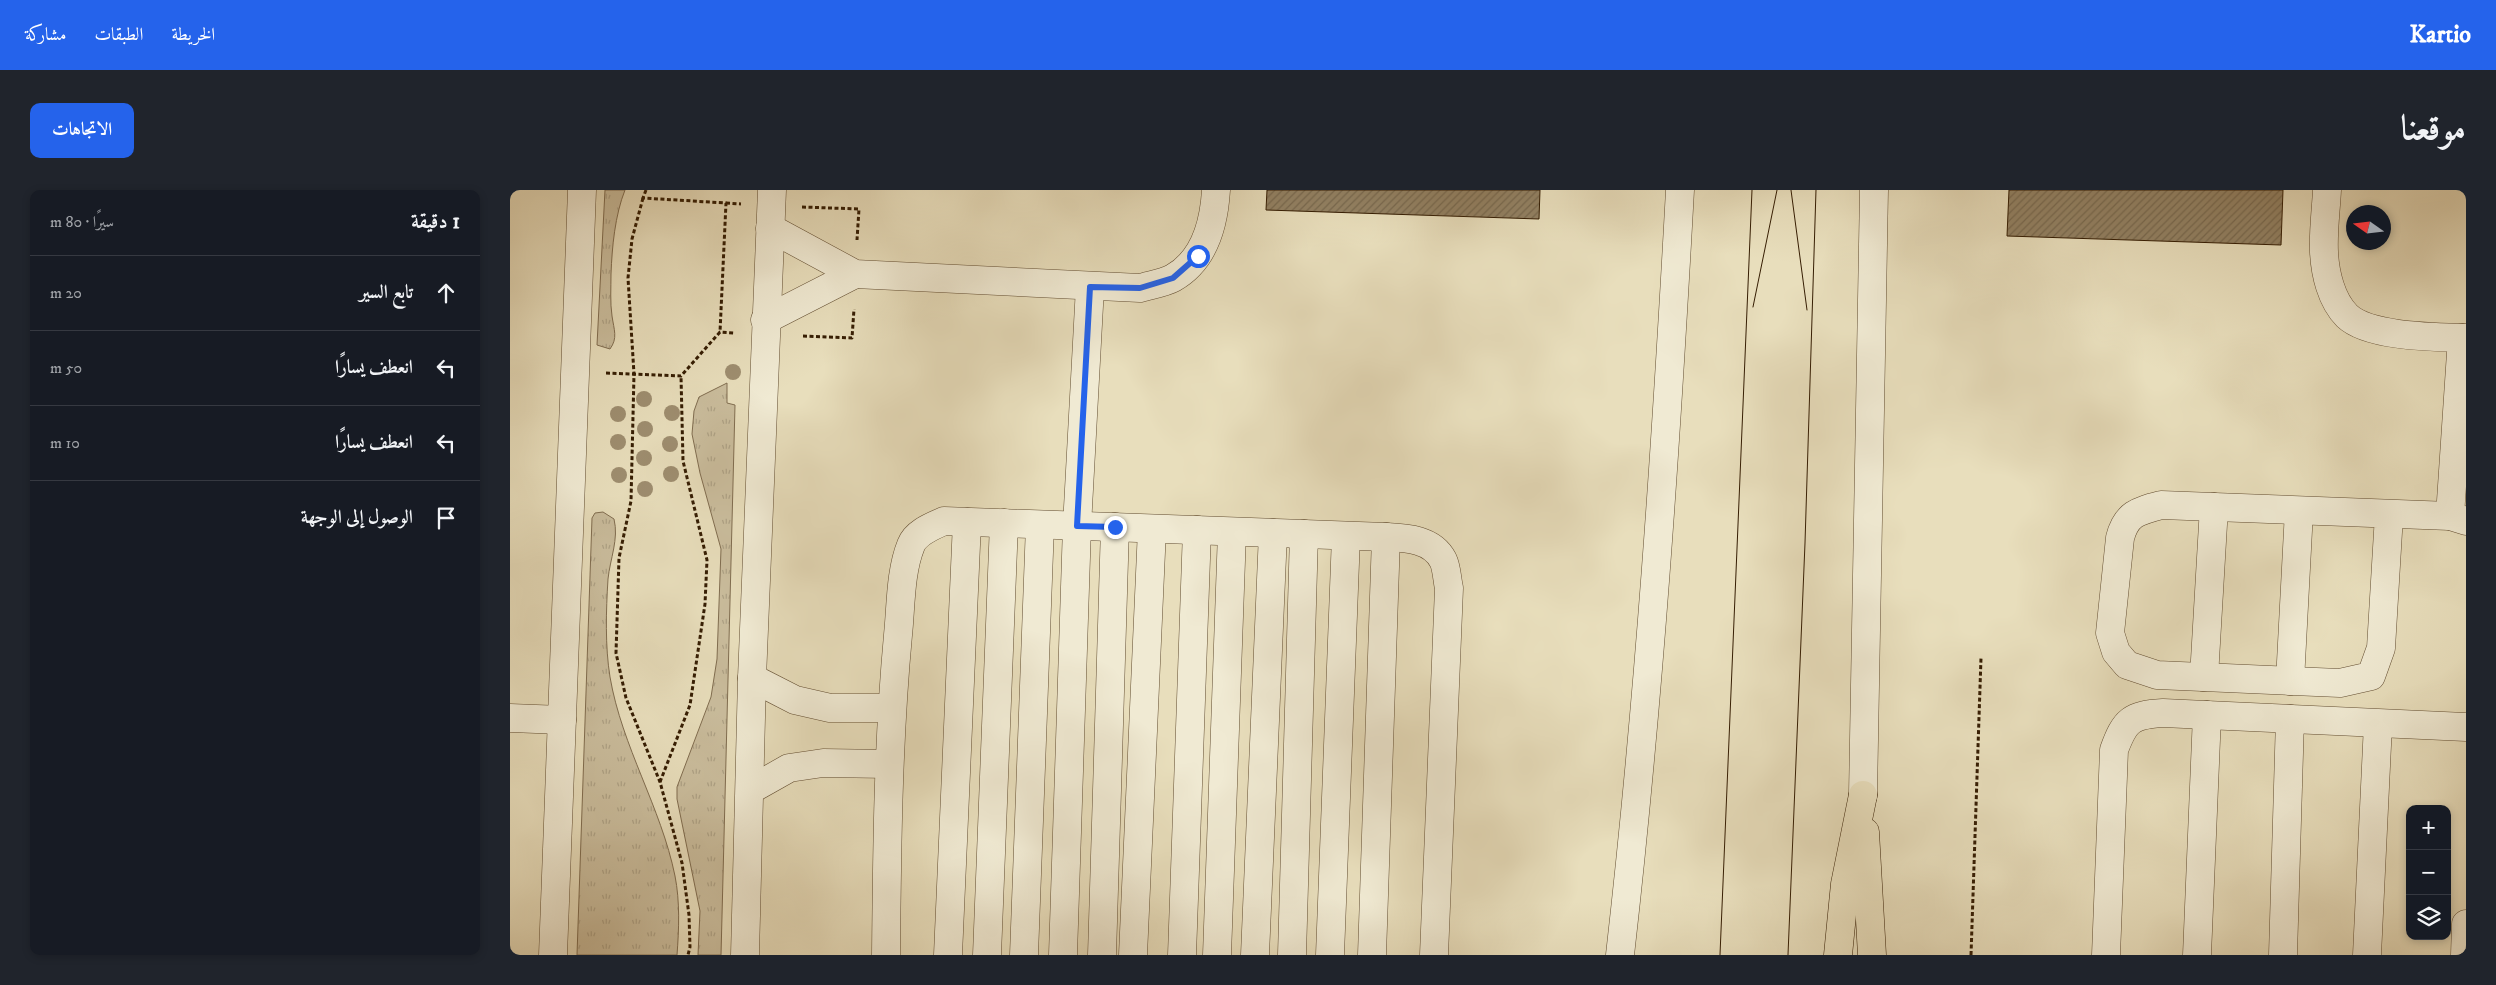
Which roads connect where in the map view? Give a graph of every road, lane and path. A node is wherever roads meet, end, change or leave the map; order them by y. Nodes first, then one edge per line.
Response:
1 (582, 190) edge
2 (646, 190) edge
3 (772, 190) edge
4 (1216, 190) edge
5 (1680, 190) edge
6 (1874, 190) edge
7 (2327, 190) edge
8 (643, 198) junction
9 (770, 228) junction
10 (855, 274) junction
11 (1090, 287) junction
12 (765, 320) junction
13 (720, 332) dead end
14 (2464, 338) edge
15 (681, 376) dead end
16 (2214, 507) junction
17 (2299, 511) junction
18 (2389, 515) junction
19 (2458, 518) edge
20 (967, 522) junction
21 (1004, 524) junction
22 (1040, 525) junction
23 (1077, 526) junction
24 (1115, 527) junction
25 (1152, 529) junction
26 (1197, 530) junction
27 (1232, 532) junction
28 (1273, 533) junction
29 (1304, 534) junction
30 (1346, 536) junction
31 (1386, 537) junction
32 (1981, 658) dead end
33 (2204, 677) junction
34 (752, 678) junction
35 (2290, 681) junction
36 (891, 708) junction
37 (2207, 715) junction
38 (510, 718) edge
39 (2290, 719) junction
40 (562, 720) junction
41 (2378, 724) junction
42 (2466, 726) edge
43 (888, 764) junction
44 (660, 782) junction
45 (750, 790) junction
46 (1863, 795) junction
47 (2466, 924) edge
48 (553, 955) edge
49 (688, 955) edge
50 (745, 955) edge
51 (886, 955) edge
52 (948, 955) edge
53 (987, 955) edge
54 (1024, 955) edge
55 (1064, 955) edge
56 (1102, 955) edge
57 (1132, 955) edge
58 (1182, 955) edge
59 (1217, 955) edge
60 (1255, 955) edge
61 (1292, 955) edge
62 (1330, 955) edge
63 (1372, 955) edge
64 (1434, 955) edge
65 (1620, 955) edge
66 (1838, 955) edge
67 (1872, 955) edge
68 (1971, 955) edge
69 (2106, 955) edge
70 (2198, 955) edge
71 (2283, 955) edge
72 (2367, 955) edge
73 (2465, 955) edge

1 - 40 street
2 - 8 path
3 - 9 street
4 - 11 street
5 - 65 street
6 - 46 street
7 - 14 street
8 - 13 path
8 - 44 path
9 - 10 street
9 - 12 street
10 - 11 street
10 - 12 street
11 - 23 street
12 - 34 street
14 - 19 street
15 - 44 path
16 - 17 street
16 - 33 street
16 - 33 street
17 - 18 street
17 - 35 street
18 - 19 street
18 - 35 street
20 - 21 street
20 - 36 street
20 - 52 street
21 - 22 street
21 - 53 street
22 - 23 street
22 - 54 street
23 - 24 street
23 - 55 street
24 - 25 street
24 - 56 street
25 - 26 street
25 - 57 street
26 - 27 street
26 - 58 street
27 - 28 street
27 - 59 street
28 - 29 street
28 - 60 street
29 - 30 street
29 - 61 street
30 - 31 street
30 - 62 street
31 - 63 street
31 - 64 street
32 - 68 path
33 - 35 street
34 - 36 street
34 - 45 street
36 - 43 street
37 - 39 street
37 - 69 street
37 - 70 street
38 - 40 street
39 - 41 street
39 - 71 street
40 - 48 street
41 - 42 street
41 - 72 street
43 - 45 street
43 - 51 street
44 - 49 path
45 - 50 street
46 - 66 highway
46 - 67 highway
47 - 73 street

